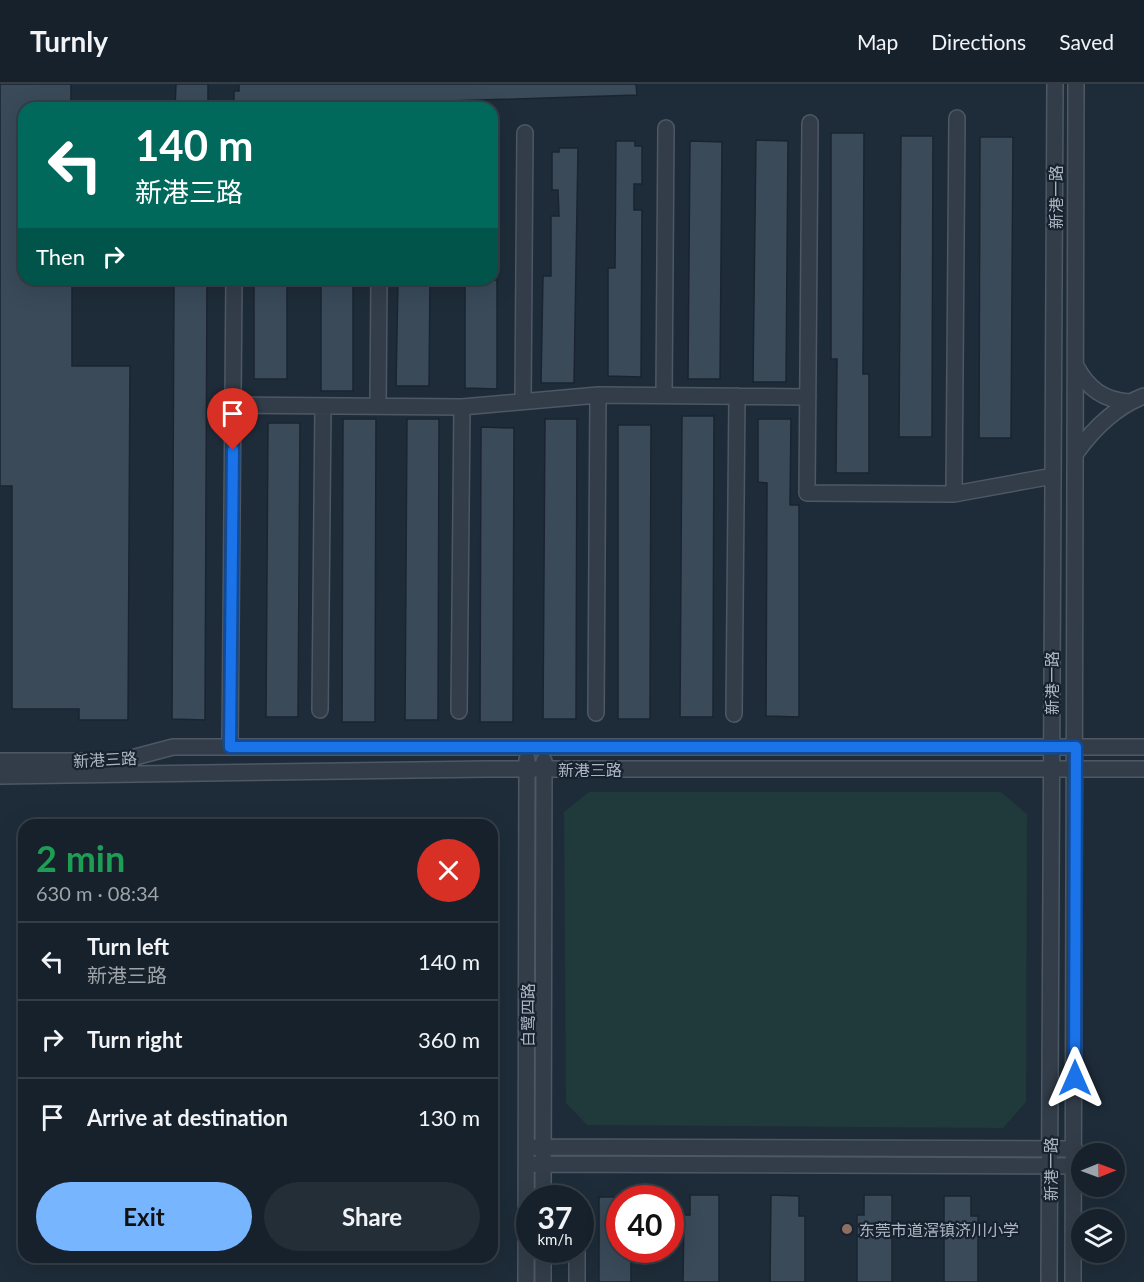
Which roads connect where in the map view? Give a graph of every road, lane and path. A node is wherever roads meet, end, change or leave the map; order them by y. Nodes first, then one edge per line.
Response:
1 (1056, 84) edge
2 (1076, 84) edge
3 (957, 118) dead end
4 (810, 123) dead end
5 (666, 128) dead end
6 (525, 133) dead end
7 (234, 285) edge
8 (379, 285) edge
9 (1076, 366) junction
10 (598, 395) junction
11 (664, 395) junction
12 (736, 396) junction
13 (808, 397) junction
14 (1137, 399) edge
15 (523, 401) junction
16 (233, 405) junction
17 (323, 406) junction
18 (378, 406) junction
19 (462, 406) junction
20 (1076, 453) junction
21 (1053, 476) junction
22 (954, 494) junction
23 (320, 710) dead end
24 (459, 711) dead end
25 (596, 713) dead end
26 (734, 714) dead end
27 (230, 747) junction
28 (527, 747) junction
29 (544, 747) junction
30 (1051, 747) junction
31 (1076, 747) junction
32 (1144, 747) edge
33 (0, 761) edge
34 (1051, 769) junction
35 (1076, 769) junction
36 (1144, 769) edge
37 (526, 770) junction
38 (544, 770) junction
39 (0, 776) edge
40 (1075, 1143) edge
41 (526, 1146) junction
42 (543, 1146) junction
43 (1050, 1149) junction
44 (1071, 1149) edge
45 (526, 1164) junction
46 (543, 1164) junction
47 (1050, 1166) junction
48 (1071, 1166) edge
49 (543, 1185) edge
50 (1074, 1197) edge
51 (543, 1263) edge
52 (577, 1263) edge
53 (526, 1282) edge
54 (543, 1282) edge
55 (577, 1282) edge
56 (1049, 1282) edge
57 (1073, 1282) edge

1 - 21 street, 新港一路
2 - 9 street, 新港一路
3 - 22 street
4 - 13 street
5 - 11 street
6 - 15 street
7 - 16 street
8 - 18 street
9 - 14 street
9 - 20 street, 新港一路
10 - 11 street
10 - 15 street
10 - 25 street
11 - 12 street
12 - 13 street
12 - 26 street
13 - 22 street
14 - 20 street
15 - 19 street
16 - 17 street
16 - 27 street
17 - 18 street
17 - 23 street
18 - 19 street
19 - 24 street
20 - 31 street, 新港一路
21 - 22 street
21 - 30 street, 新港一路
27 - 28 street, 新港三路
27 - 33 street, 新港三路
28 - 29 street, 新港三路
28 - 37 street, 白鹭四路
29 - 30 street, 新港三路
29 - 38 street, 白鹭四路
30 - 31 street, 新港三路
30 - 34 street, 新港一路
31 - 32 street, 新港三路
31 - 35 street, 新港一路
34 - 35 street, 新港三路
34 - 38 street, 新港三路
34 - 43 street, 新港一路
35 - 36 street, 新港三路
35 - 40 street, 新港一路
37 - 38 street, 新港三路
37 - 39 street, 新港三路
37 - 41 street, 白鹭四路
38 - 42 street, 白鹭四路
41 - 42 street
41 - 45 street, 白鹭四路
42 - 43 street
42 - 46 street, 白鹭四路
43 - 44 street
43 - 47 street, 新港一路
45 - 46 street
45 - 53 street, 白鹭四路
46 - 47 street
46 - 49 street, 白鹭四路
47 - 48 street
47 - 56 street, 新港一路
50 - 57 street, 新港一路
51 - 54 street
52 - 55 street

